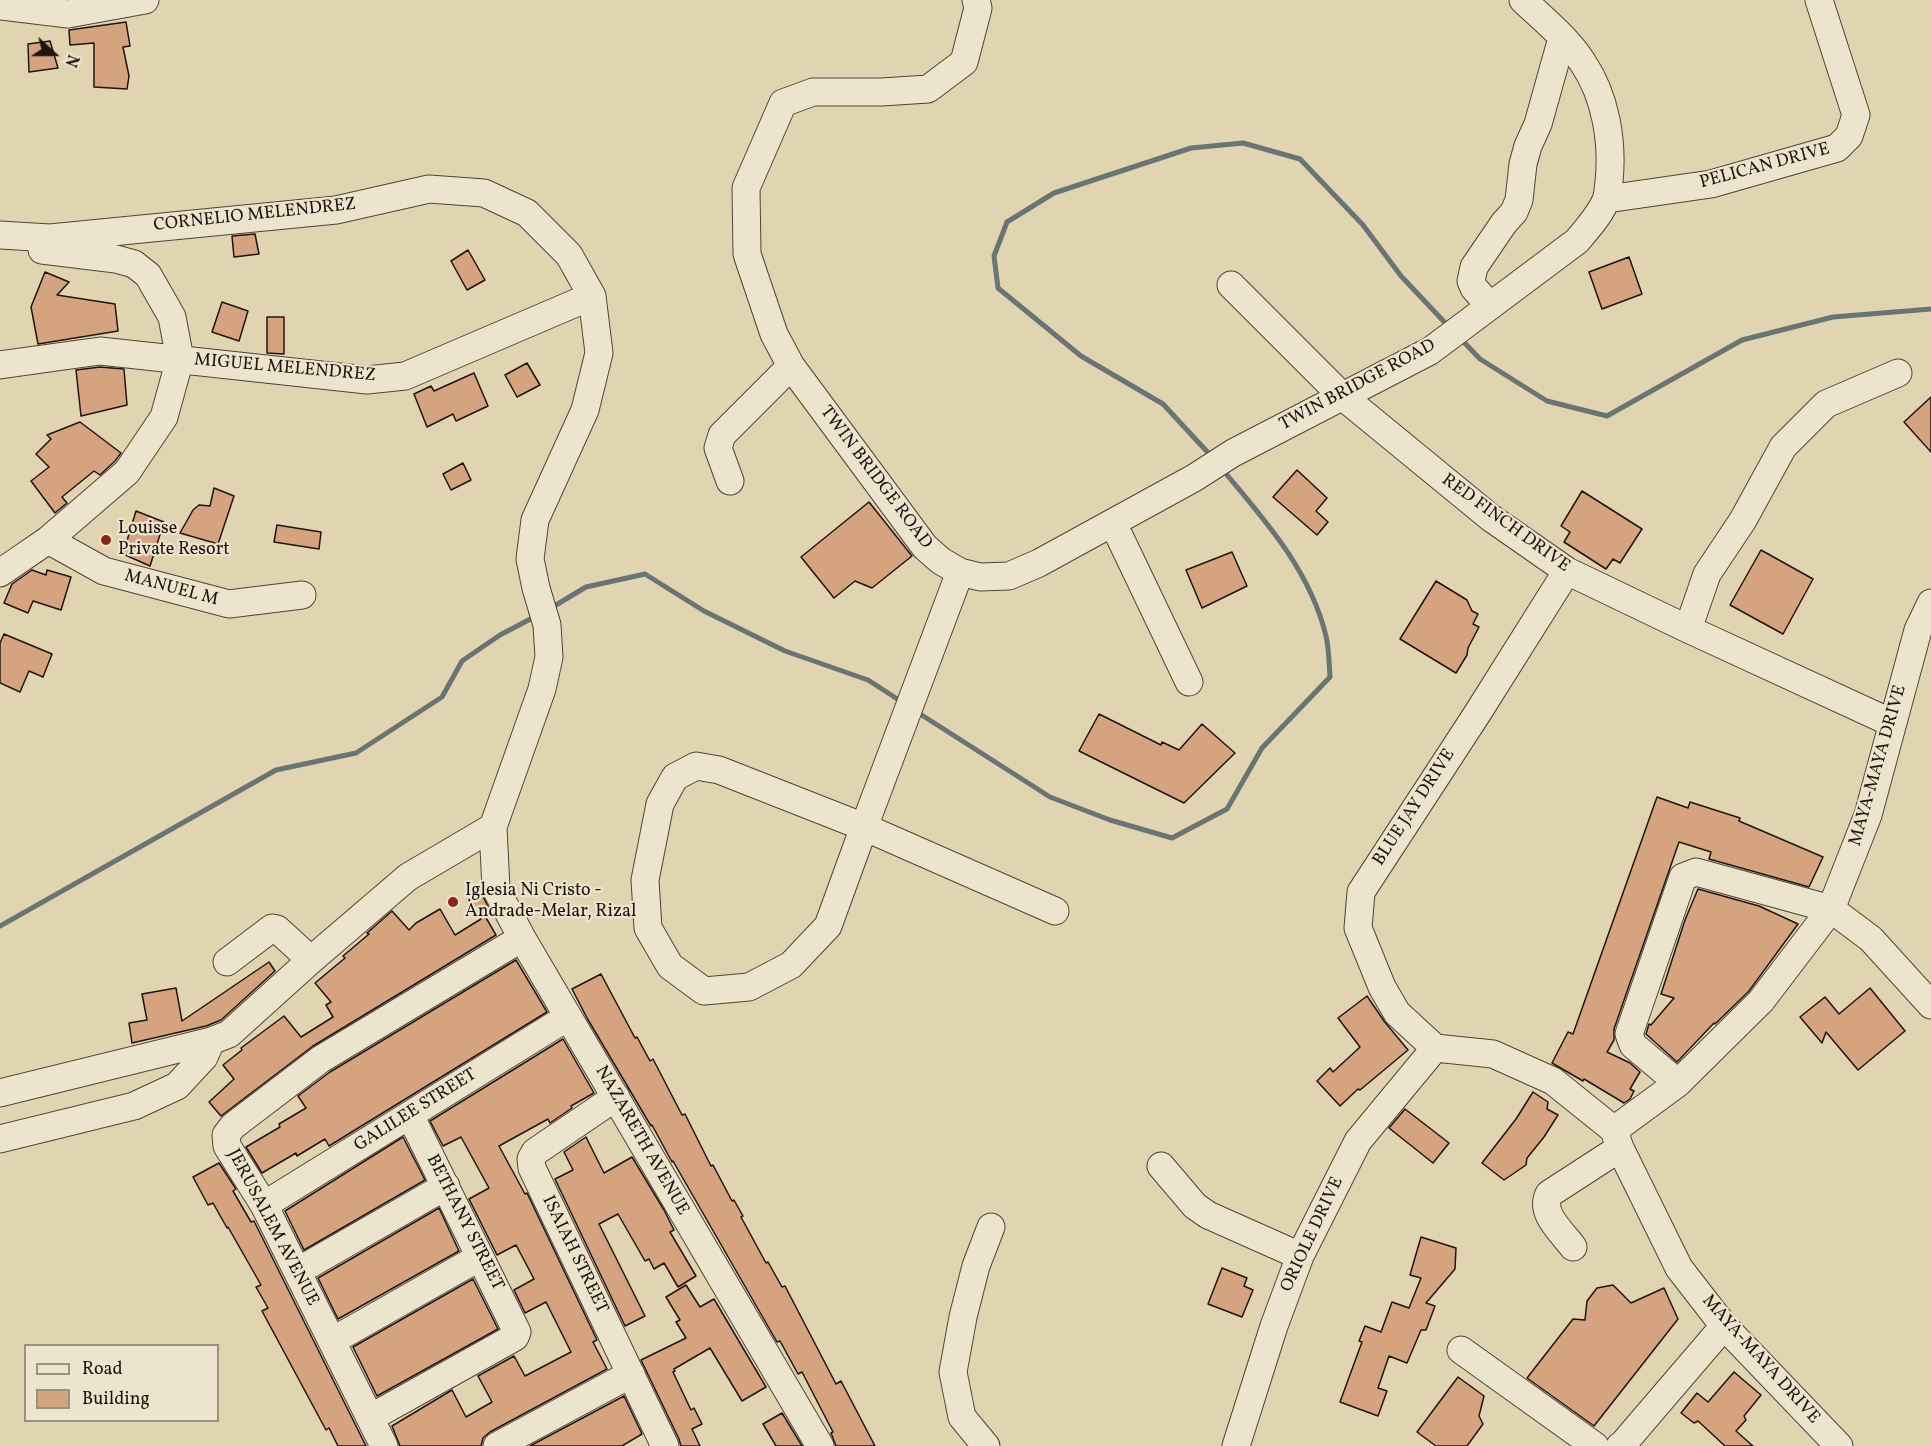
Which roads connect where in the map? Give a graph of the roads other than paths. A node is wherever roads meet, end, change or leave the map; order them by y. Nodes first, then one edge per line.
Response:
1 (145, 0) edge
2 (976, 0) edge
3 (1523, 0) edge
4 (1820, 0) edge
5 (0, 6) edge
6 (1562, 38) junction
7 (1607, 199) junction
8 (10, 235) edge
9 (1231, 285) dead end
10 (592, 296) junction
11 (1486, 309) junction
12 (180, 359) junction
13 (0, 365) edge
14 (791, 366) junction
15 (1898, 373) dead end
16 (1341, 395) junction
17 (730, 481) dead end
18 (1113, 524) junction
19 (48, 540) junction
20 (1567, 571) junction
21 (960, 572) junction
22 (0, 573) edge
23 (302, 596) dead end
24 (1931, 603) edge
25 (1688, 629) junction
26 (1189, 682) dead end
27 (1892, 723) junction
28 (493, 826) junction
29 (864, 827) junction
30 (1832, 909) junction
31 (1055, 911) dead end
32 (522, 938) junction
33 (311, 960) junction
34 (227, 963) dead end
35 (1931, 1005) edge
36 (568, 1017) junction
37 (211, 1041) junction
38 (1436, 1048) junction
39 (1678, 1083) junction
40 (0, 1093) edge
41 (616, 1097) junction
42 (410, 1115) junction
43 (0, 1139) edge
44 (1617, 1139) junction
45 (1161, 1166) dead end
46 (446, 1186) junction
47 (264, 1205) junction
48 (991, 1227) dead end
49 (1573, 1247) dead end
50 (1300, 1256) junction
51 (480, 1257) junction
52 (298, 1271) junction
53 (1725, 1326) junction
54 (332, 1341) junction
55 (1461, 1350) dead end
56 (631, 1374) junction
57 (370, 1418) junction
58 (384, 1446) edge
59 (497, 1446) edge
60 (664, 1446) edge
61 (820, 1446) edge
62 (986, 1446) edge
63 (1236, 1446) edge
64 (1595, 1446) edge
65 (1620, 1446) edge
66 (1839, 1446) edge

1 - 5 street
2 - 14 street, TWIN BRIDGE ROAD
3 - 6 street
4 - 7 street, PELICAN DRIVE
6 - 7 street
6 - 11 street
7 - 11 street, TWIN BRIDGE ROAD
8 - 10 street, CORNELIO MELENDREZ
8 - 12 street
9 - 16 street, RED FINCH DRIVE
10 - 12 street, MIGUEL MELENDREZ
10 - 28 street, CORNELIO MELENDREZ
11 - 16 street, TWIN BRIDGE ROAD
12 - 13 street, MIGUEL MELENDREZ
12 - 19 street
14 - 17 street
14 - 21 street, TWIN BRIDGE ROAD
15 - 25 street
16 - 18 street, TWIN BRIDGE ROAD
16 - 20 street, RED FINCH DRIVE
18 - 21 street, TWIN BRIDGE ROAD
18 - 26 street
19 - 22 street
19 - 23 street, MANUEL M
20 - 25 street, RED FINCH DRIVE
20 - 38 street, BLUE JAY DRIVE
21 - 29 street
24 - 27 street, MAYA-MAYA DRIVE
25 - 27 street, RED FINCH DRIVE
27 - 30 street, MAYA-MAYA DRIVE
28 - 32 street, NAZARETH AVENUE
28 - 33 street
29 - 29 street
29 - 31 street
30 - 35 street
30 - 39 street, MAYA-MAYA DRIVE
30 - 39 street
32 - 36 street, NAZARETH AVENUE
32 - 47 street, JERUSALEM AVENUE
33 - 34 street
33 - 37 street
36 - 41 street, NAZARETH AVENUE
36 - 42 street, GALILEE STREET
37 - 40 street
37 - 43 street
38 - 44 street
38 - 50 street, ORIOLE DRIVE
39 - 44 street, MAYA-MAYA DRIVE
41 - 56 street, ISAIAH STREET
41 - 61 street, NAZARETH AVENUE
42 - 46 street, BETHANY STREET
42 - 47 street, GALILEE STREET
44 - 49 street
44 - 53 street, MAYA-MAYA DRIVE
45 - 50 street
46 - 51 street, BETHANY STREET
46 - 52 street
47 - 52 street, JERUSALEM AVENUE
48 - 62 street
50 - 63 street, ORIOLE DRIVE
51 - 54 street
51 - 57 street, BETHANY STREET
52 - 54 street, JERUSALEM AVENUE
53 - 65 street
53 - 66 street, MAYA-MAYA DRIVE
54 - 57 street, JERUSALEM AVENUE
55 - 64 street
56 - 59 street
56 - 60 street, ISAIAH STREET
57 - 58 street, JERUSALEM AVENUE

